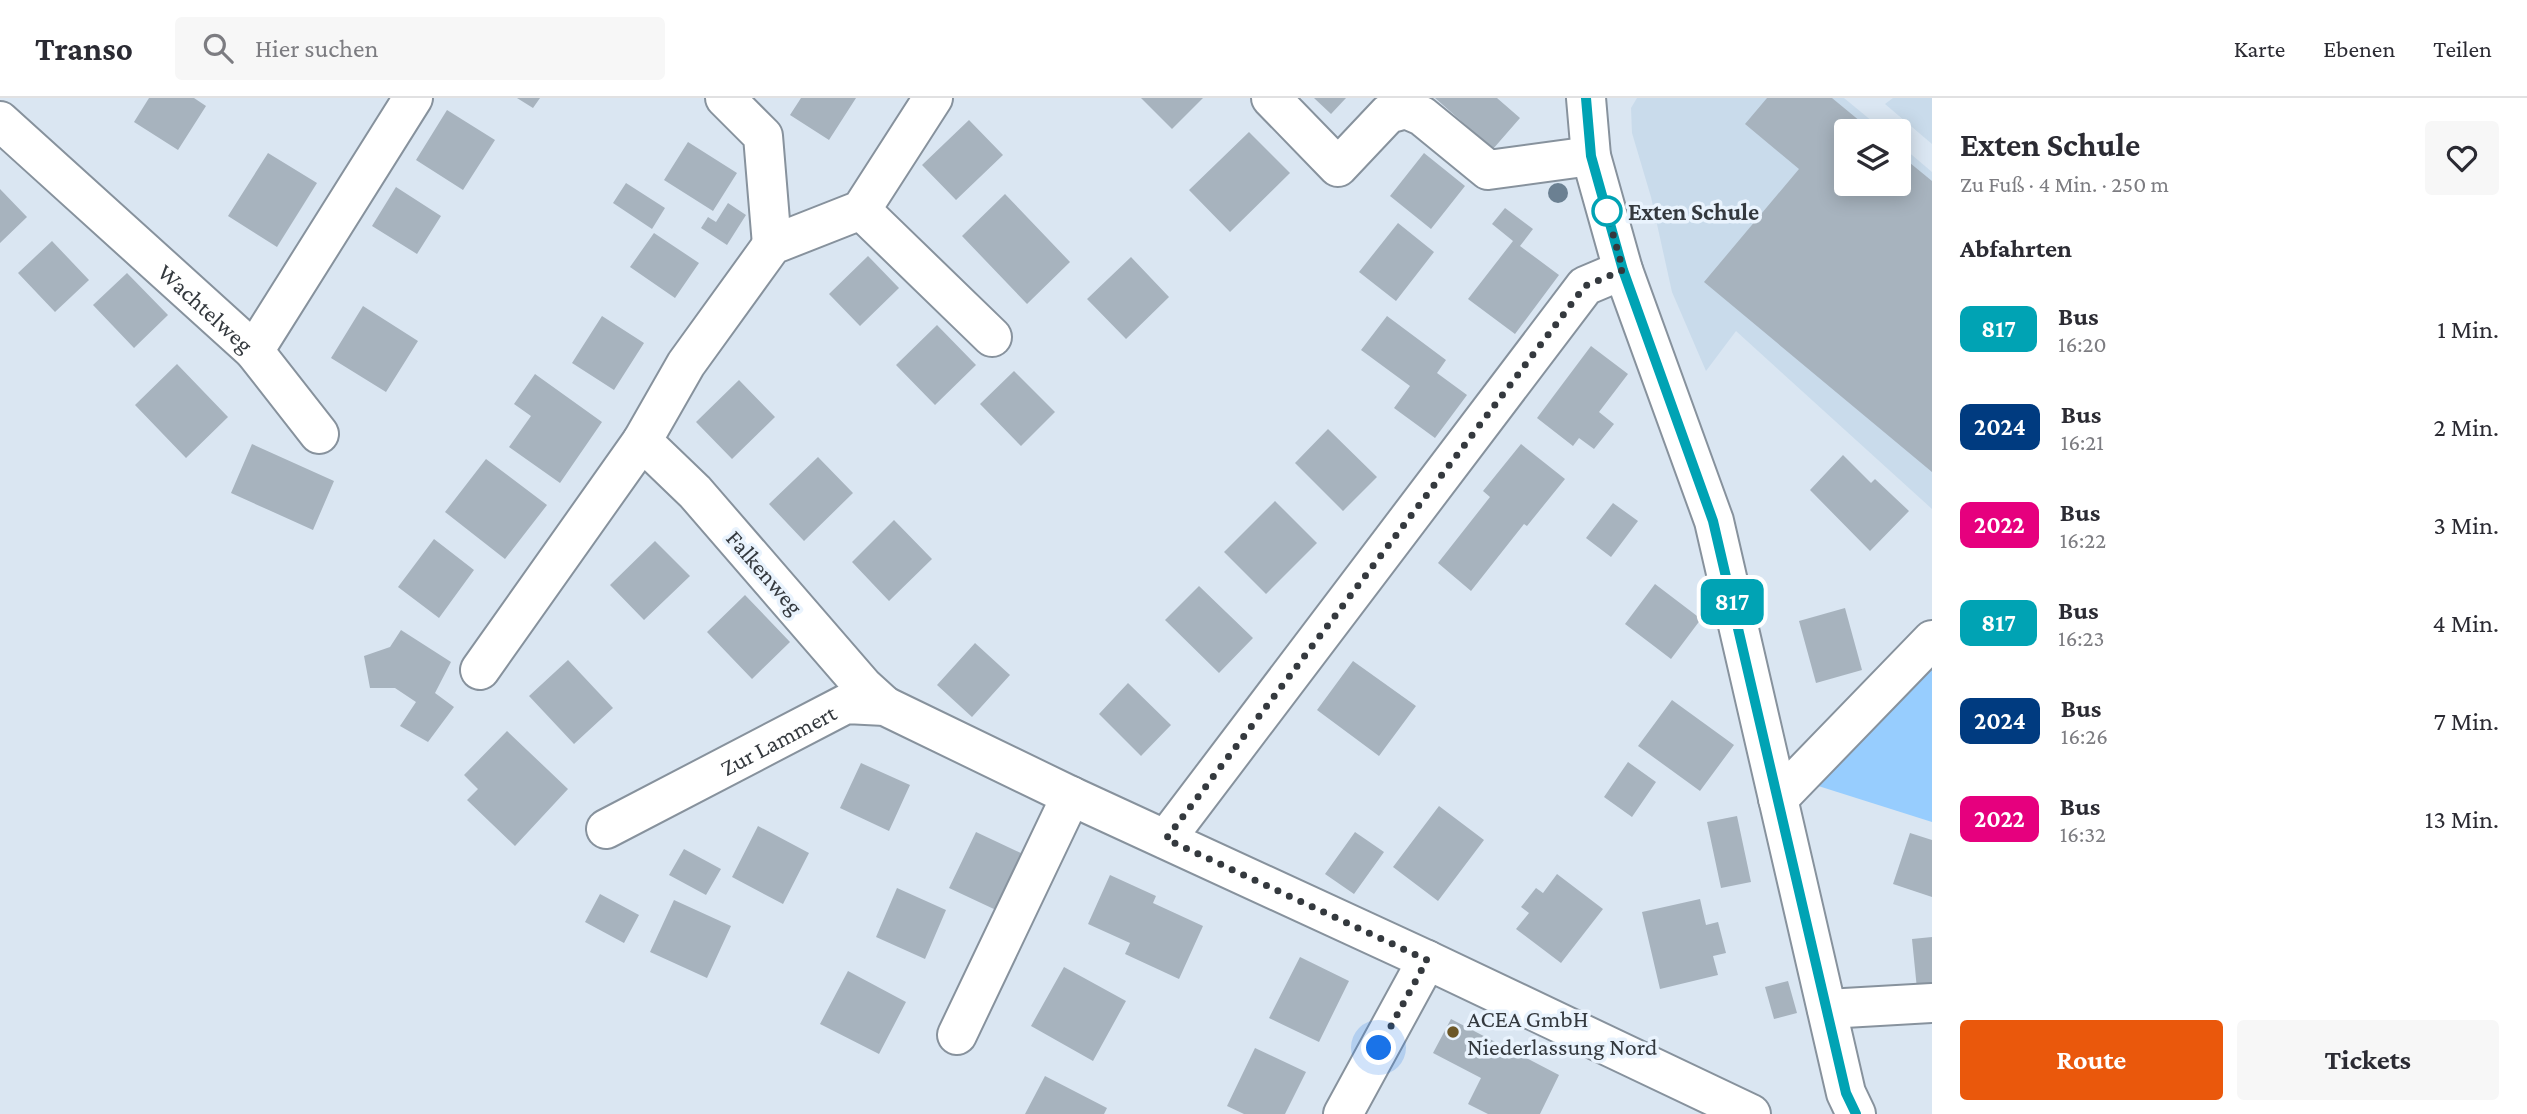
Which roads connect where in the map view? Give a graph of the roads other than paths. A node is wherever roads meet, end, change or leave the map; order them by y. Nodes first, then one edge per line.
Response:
1 (413, 98) edge
2 (724, 98) edge
3 (933, 98) edge
4 (1271, 98) edge
5 (1586, 98) edge
6 (0, 121) edge
7 (1591, 156) junction
8 (860, 210) junction
9 (772, 246) junction
10 (1623, 270) junction
11 (992, 337) dead end
12 (254, 351) junction
13 (319, 434) dead end
14 (642, 441) junction
15 (1932, 640) edge
16 (480, 670) dead end
17 (885, 706) junction
18 (1071, 796) junction
19 (1778, 799) junction
20 (606, 829) dead end
21 (1166, 839) junction
22 (1427, 960) junction
23 (1932, 1003) edge
24 (1827, 1009) junction
25 (957, 1035) dead end
26 (1343, 1114) edge
27 (1751, 1114) edge
28 (1856, 1114) edge

1 - 12 street, Wachtelweg
2 - 9 street
3 - 8 street
4 - 7 street
5 - 7 street
6 - 12 street, Wachtelweg
7 - 10 street
8 - 9 street
8 - 11 street
9 - 14 street
10 - 19 street
10 - 21 street
12 - 13 street
14 - 16 street
14 - 17 street, Falkenweg
15 - 19 street
17 - 18 street, Zur Lammert
17 - 20 street, Zur Lammert
18 - 21 street, Zur Lammert
18 - 25 street
19 - 24 street
21 - 22 street, Zur Lammert
22 - 26 street
22 - 27 street, Zur Lammert
23 - 24 street
24 - 28 street

